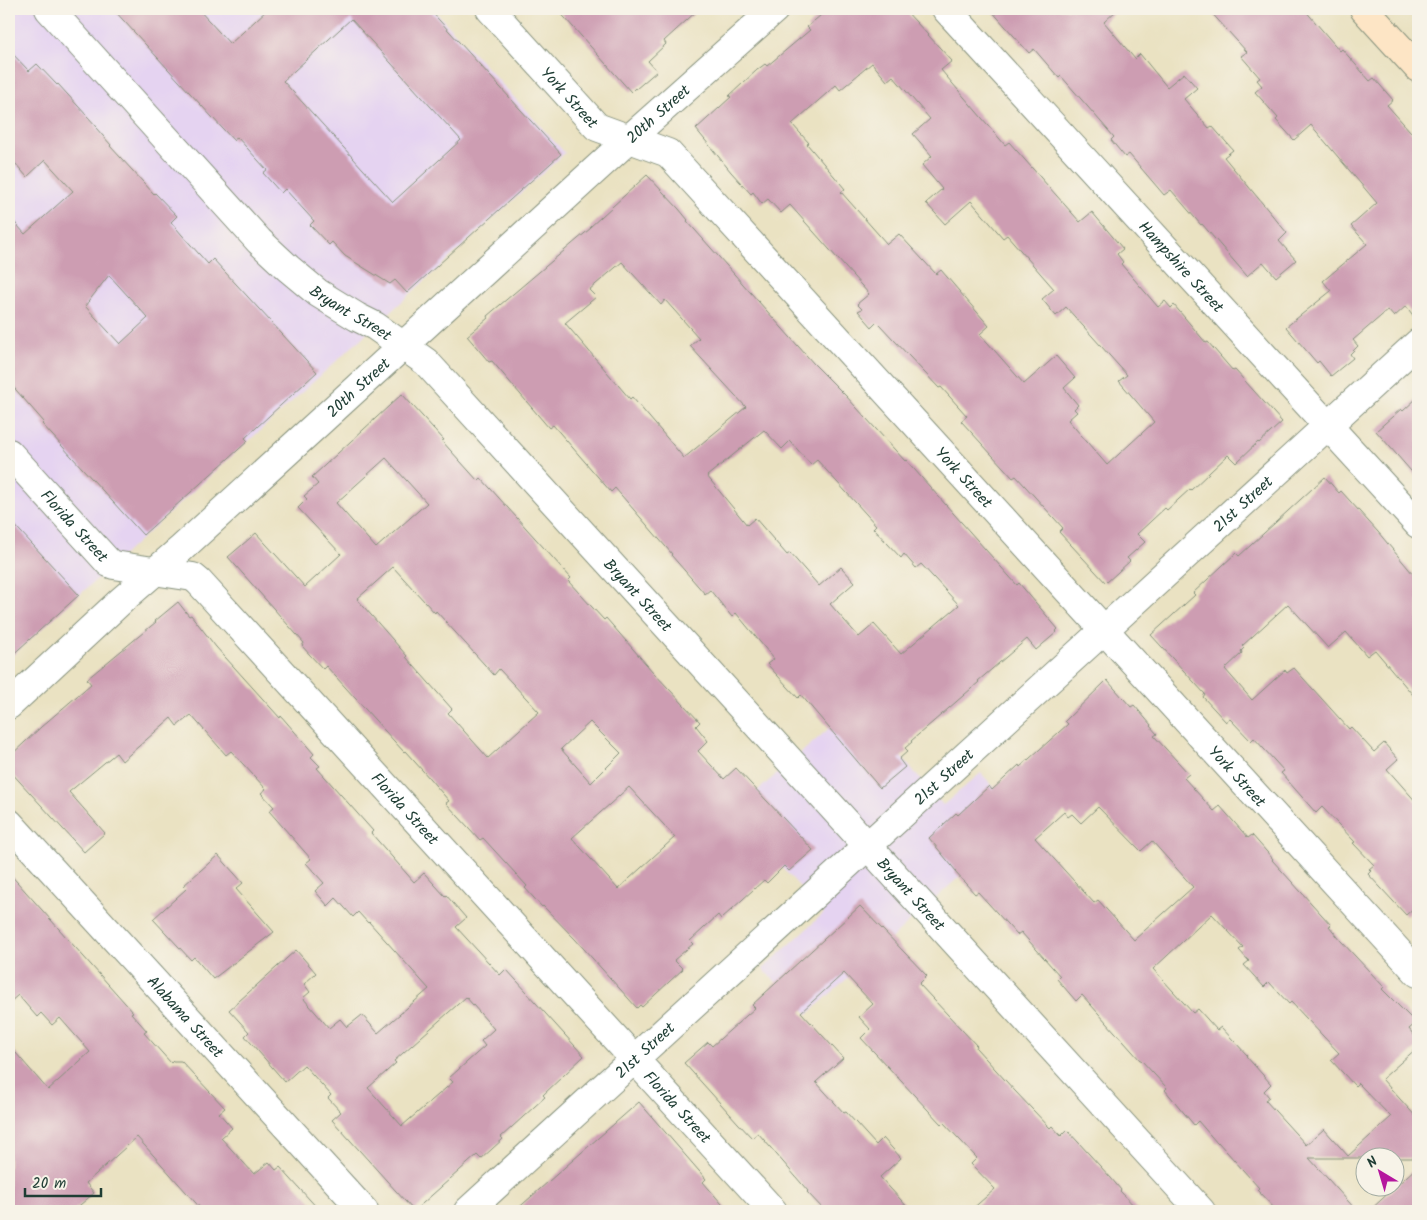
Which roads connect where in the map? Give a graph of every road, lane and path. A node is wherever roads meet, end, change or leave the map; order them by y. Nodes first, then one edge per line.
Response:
1 (49, 9) edge
2 (490, 9) edge
3 (774, 9) edge
4 (946, 9) edge
5 (1364, 9) edge
6 (1418, 68) edge
7 (630, 139) junction
8 (1418, 343) edge
9 (404, 346) junction
10 (1328, 426) junction
11 (9, 453) edge
12 (1418, 524) edge
13 (155, 572) junction
14 (1104, 630) junction
15 (9, 705) edge
16 (9, 822) edge
17 (868, 846) junction
18 (1418, 973) edge
19 (634, 1059) junction
20 (364, 1211) edge
21 (468, 1211) edge
22 (773, 1211) edge
23 (1201, 1211) edge

1 - 9 street, Bryant Street
2 - 7 street, York Street
3 - 7 street, 20th Street
4 - 10 street, Hampshire Street
5 - 6 main road
7 - 9 street, 20th Street
7 - 14 street, York Street
8 - 10 street, 21st Street
9 - 13 street, 20th Street
9 - 17 street, Bryant Street
10 - 12 street, Hampshire Street
10 - 14 street, 21st Street
11 - 13 street, Florida Street
13 - 15 street, 20th Street
13 - 19 street, Florida Street
14 - 17 street, 21st Street
14 - 18 street, York Street
16 - 20 street, Alabama Street
17 - 19 street, 21st Street
17 - 23 street, Bryant Street
19 - 21 street, 21st Street
19 - 22 street, Florida Street

